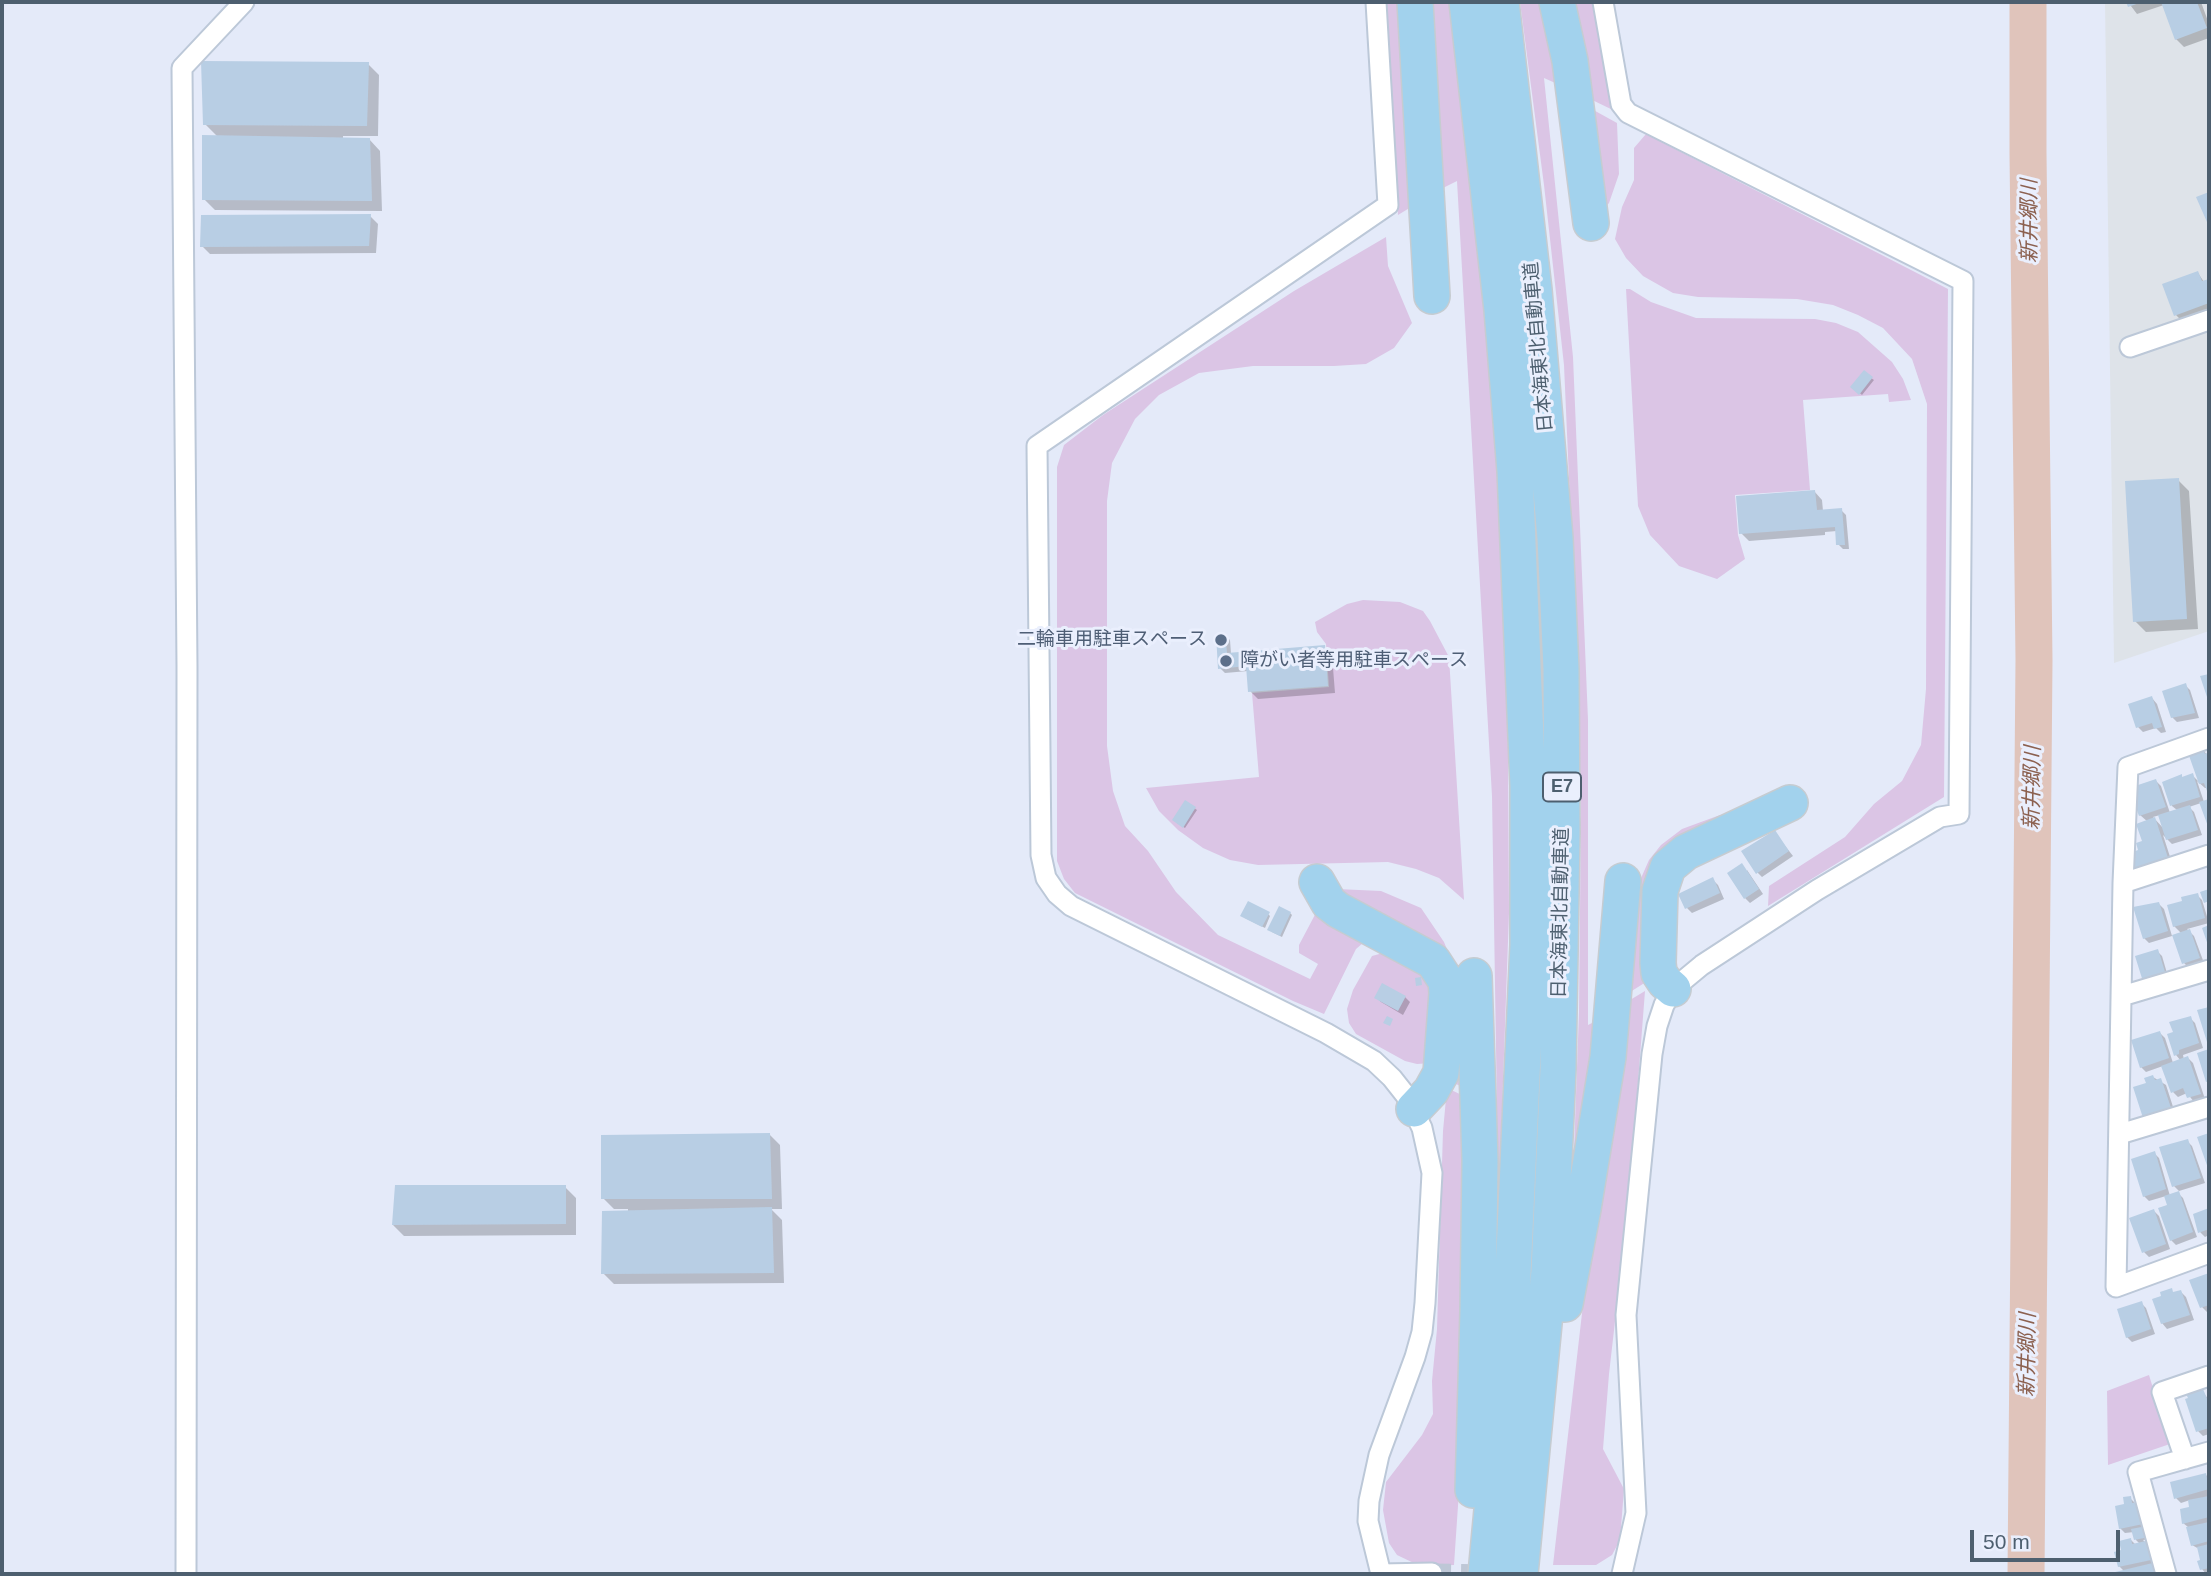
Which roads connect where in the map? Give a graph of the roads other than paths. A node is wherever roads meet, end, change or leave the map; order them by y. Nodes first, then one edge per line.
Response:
1 (244, 2) edge
2 (1376, 2) edge
3 (1415, 2) edge
4 (1467, 2) edge
5 (1500, 2) edge
6 (1558, 2) edge
7 (1602, 2) edge
8 (1591, 223) dead end
9 (1432, 296) dead end
10 (2209, 320) edge
11 (2130, 347) dead end
12 (2209, 738) edge
13 (1790, 803) dead end
14 (2209, 855) edge
15 (1623, 881) dead end
16 (1317, 883) dead end
17 (2123, 884) junction
18 (2209, 970) edge
19 (1474, 976) dead end
20 (1673, 989) junction
21 (2122, 996) junction
22 (2209, 1107) edge
23 (1413, 1109) junction
24 (2120, 1134) junction
25 (2209, 1253) edge
26 (2209, 1376) edge
27 (2209, 1452) edge
28 (2185, 1459) junction
29 (1432, 1573) edge
30 (186, 1574) edge
31 (1381, 1574) edge
32 (1470, 1574) edge
33 (1486, 1574) edge
34 (1520, 1574) edge
35 (1532, 1574) edge
36 (1615, 1574) edge
37 (1622, 1574) edge
38 (2166, 1574) edge

1 - 30 street
2 - 23 street
3 - 9 highway
4 - 33 highway, 日本海東北自動車道 / E7
5 - 34 highway, 日本海東北自動車道 / E7
6 - 8 highway
7 - 20 street
10 - 11 street
12 - 17 street
13 - 20 highway
14 - 17 street
15 - 35 highway
16 - 23 highway
17 - 21 street
18 - 21 street
19 - 32 highway
20 - 37 street
21 - 24 street
22 - 24 street
23 - 31 street
24 - 25 street
26 - 28 street
27 - 28 street
28 - 38 street
29 - 31 street
36 - 37 street

